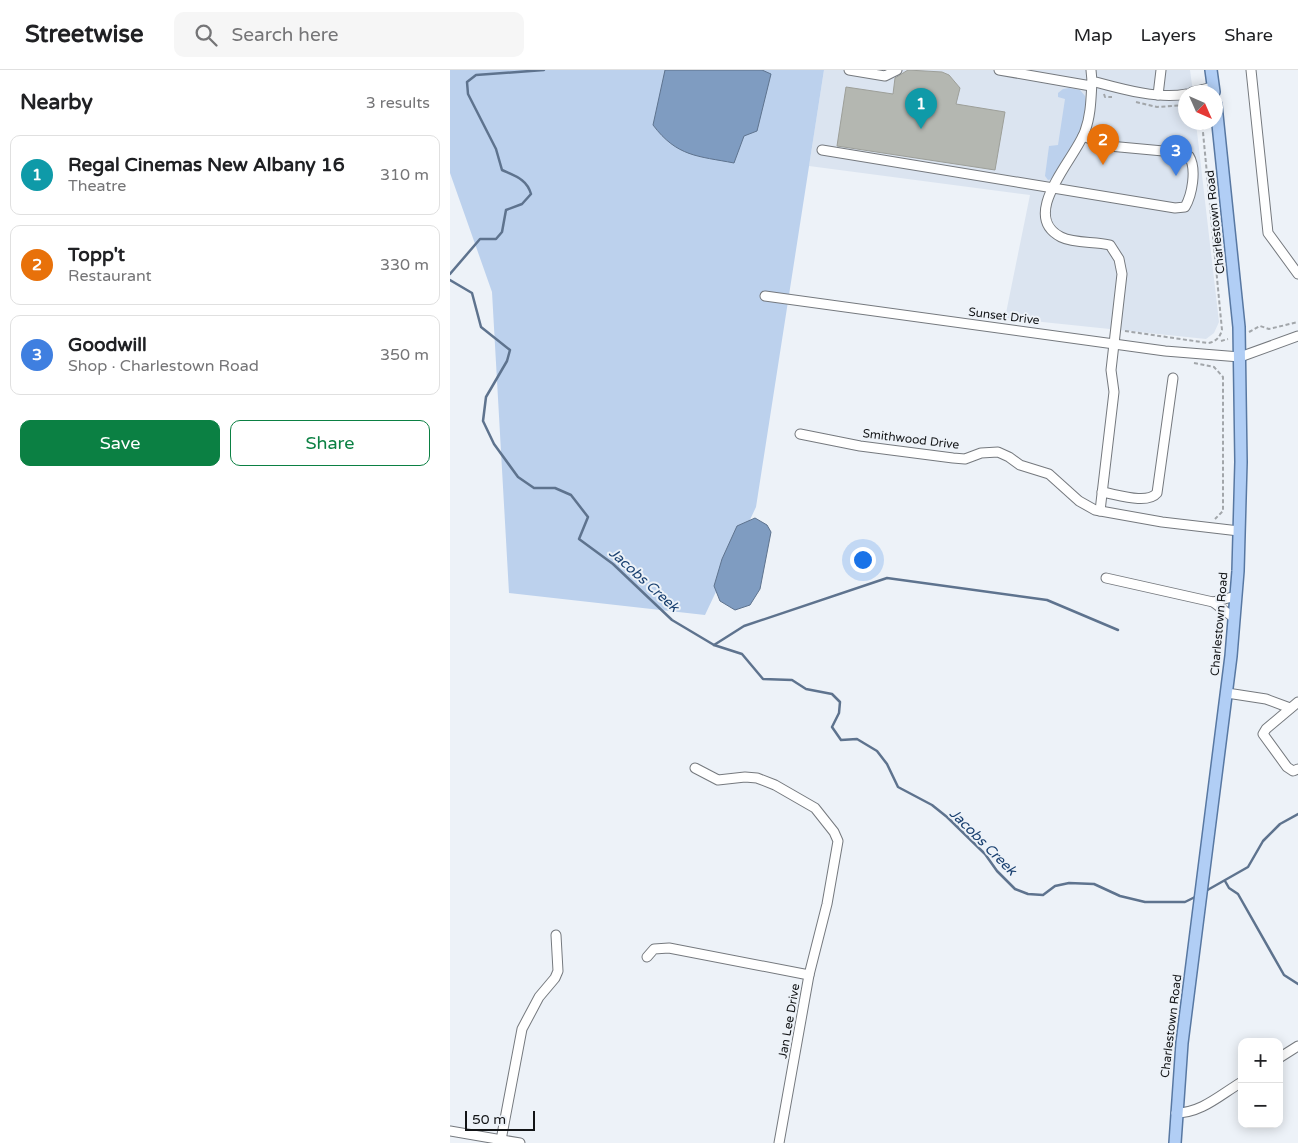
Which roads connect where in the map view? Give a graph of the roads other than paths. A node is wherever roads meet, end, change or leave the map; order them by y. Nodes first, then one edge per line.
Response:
1 (849, 70) edge
2 (897, 70) edge
3 (998, 70) edge
4 (1091, 70) edge
5 (1161, 70) edge
6 (1211, 70) edge
7 (1251, 70) edge
8 (1091, 84) junction
9 (1213, 85) edge
10 (1158, 95) junction
11 (1178, 95) edge
12 (1219, 130) edge
13 (1083, 136) junction
14 (822, 150) dead end
15 (1053, 186) junction
16 (1294, 262) edge
17 (1298, 274) edge
18 (765, 296) dead end
19 (1298, 336) edge
20 (1115, 343) junction
21 (1240, 357) junction
22 (1173, 378) dead end
23 (800, 434) dead end
24 (1102, 492) junction
25 (1100, 511) junction
26 (1239, 531) junction
27 (1106, 578) dead end
28 (1236, 596) junction
29 (1213, 602) junction
30 (1234, 618) junction
31 (1227, 693) junction
32 (1298, 702) edge
33 (1290, 708) junction
34 (695, 768) dead end
35 (1298, 769) edge
36 (556, 935) dead end
37 (646, 957) dead end
38 (810, 975) junction
39 (1298, 1046) edge
40 (1283, 1055) edge
41 (1240, 1083) edge
42 (1176, 1113) junction
43 (450, 1131) edge
44 (501, 1140) junction
45 (520, 1143) edge
46 (779, 1143) edge
47 (1175, 1143) edge

1 - 2 street
3 - 8 street
4 - 8 street
5 - 10 street
6 - 9 main road
7 - 16 street
8 - 10 street
8 - 13 street
10 - 11 street
12 - 21 main road, Charlestown Road
13 - 15 street
13 - 15 street
14 - 15 street
15 - 20 street
16 - 17 street
18 - 20 street, Sunset Drive
19 - 21 street
20 - 21 street, Sunset Drive
20 - 24 street
21 - 26 main road, Charlestown Road
22 - 24 street
23 - 25 street, Smithwood Drive
24 - 25 street
25 - 26 street, Smithwood Drive
26 - 28 main road, Charlestown Road
27 - 29 street
28 - 29 street
28 - 30 main road, Charlestown Road
29 - 30 street
30 - 31 main road, Charlestown Road
31 - 33 street
31 - 42 main road, Charlestown Road
32 - 33 street
33 - 35 street
34 - 38 street, Jan Lee Drive
36 - 44 street
37 - 38 street
38 - 46 street, Jan Lee Drive
39 - 40 street
41 - 42 street
42 - 47 main road, Charlestown Road
43 - 44 street
44 - 45 street

